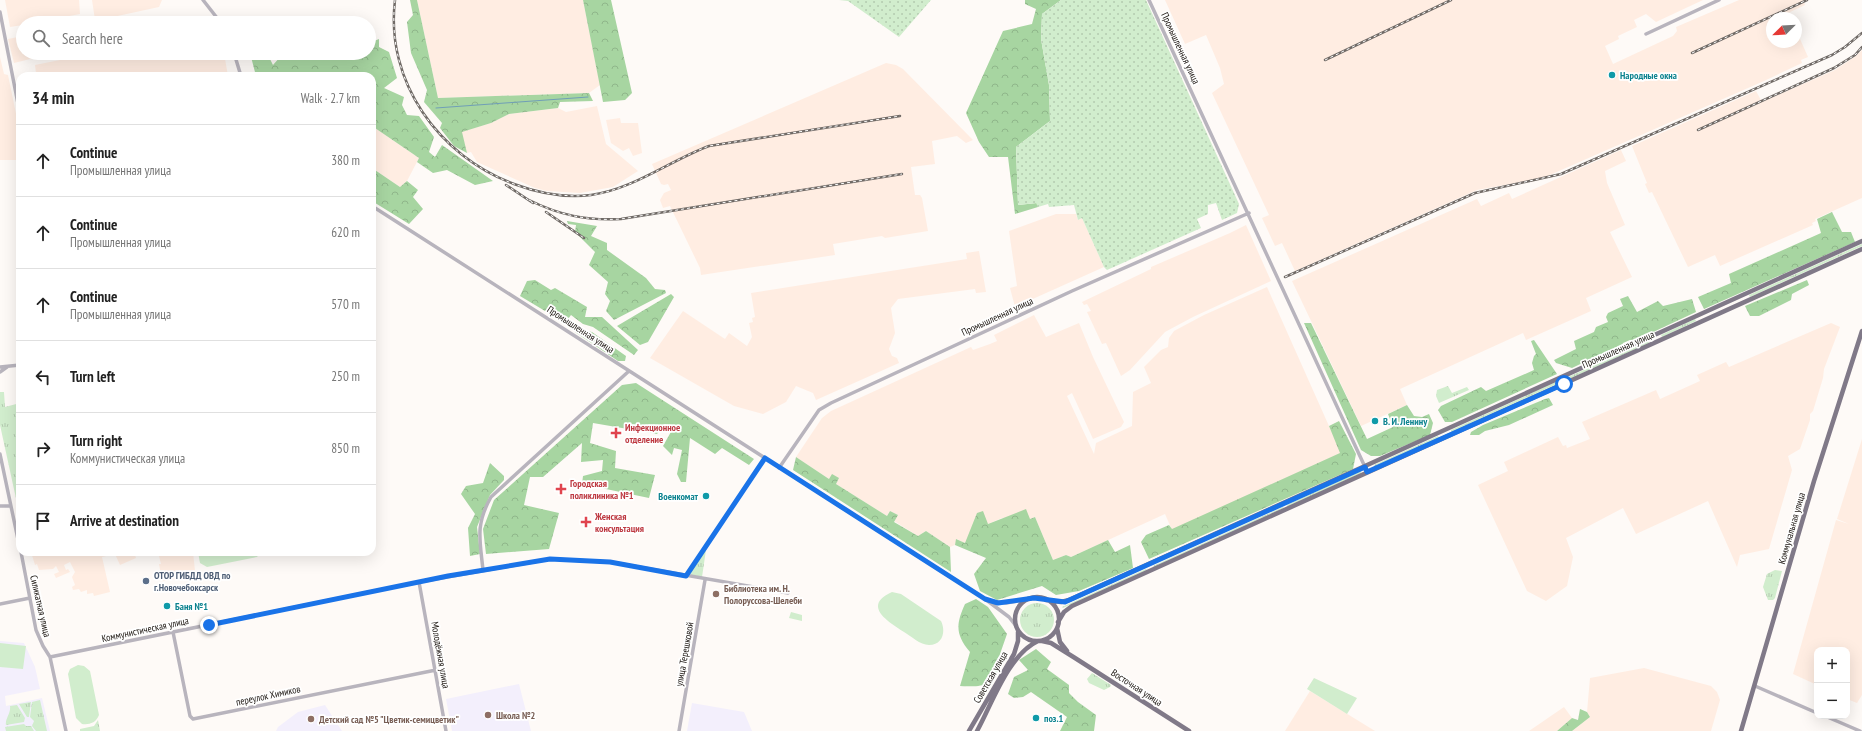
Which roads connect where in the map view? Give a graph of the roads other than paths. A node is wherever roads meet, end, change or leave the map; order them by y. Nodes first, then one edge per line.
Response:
1 (203, 0) edge
2 (1149, 0) edge
3 (1719, 0) edge
4 (0, 12) edge
5 (216, 16) edge
6 (1646, 34) dead end
7 (236, 60) edge
8 (240, 72) edge
9 (16, 94) edge
10 (376, 209) edge
11 (1249, 213) junction
12 (1862, 241) edge
13 (1862, 249) edge
14 (1737, 298) junction
15 (1740, 304) junction
16 (1701, 314) junction
17 (1704, 320) junction
18 (1862, 331) edge
19 (1654, 336) junction
20 (1656, 342) junction
21 (16, 365) edge
22 (8, 366) junction
23 (0, 367) edge
24 (629, 371) junction
25 (0, 372) edge
26 (1561, 378) junction
27 (1564, 384) junction
28 (1443, 431) junction
29 (1446, 437) junction
30 (0, 454) edge
31 (765, 458) junction
32 (1360, 458) junction
33 (1376, 462) junction
34 (1365, 467) junction
35 (779, 468) junction
36 (1367, 472) junction
37 (1284, 503) junction
38 (0, 506) edge
39 (11, 506) junction
40 (1287, 509) junction
41 (16, 531) edge
42 (21, 556) edge
43 (1148, 565) junction
44 (483, 570) junction
45 (1151, 570) junction
46 (686, 576) junction
47 (705, 580) junction
48 (419, 582) junction
49 (788, 593) dead end
50 (30, 598) junction
51 (985, 599) junction
52 (1030, 599) junction
53 (1046, 600) junction
54 (0, 604) edge
55 (1058, 624) junction
56 (1017, 628) junction
57 (173, 632) junction
58 (1040, 641) junction
59 (50, 657) junction
60 (1075, 658) junction
61 (436, 670) junction
62 (1007, 671) junction
63 (998, 685) junction
64 (1754, 686) junction
65 (1814, 712) edge
66 (1832, 719) edge
67 (66, 731) edge
68 (446, 731) edge
69 (679, 731) edge
70 (969, 731) edge
71 (977, 731) edge
72 (1189, 731) edge
73 (1741, 731) edge
74 (1860, 731) edge

1 - 5 street
2 - 11 street, Промышленная улица
3 - 6 street
4 - 9 street
7 - 8 street
10 - 24 street, Промышленная улица
11 - 32 street, Промышленная улица
11 - 35 street, Промышленная улица
12 - 14 main road, Промышленная улица
13 - 15 main road, Промышленная улица
14 - 15 main road
14 - 16 main road, Промышленная улица
15 - 17 main road, Промышленная улица
16 - 17 main road
16 - 19 main road, Промышленная улица
17 - 20 main road, Промышленная улица
18 - 64 main road, Коммунальная улица
19 - 20 main road
19 - 26 main road, Промышленная улица
20 - 27 main road, Промышленная улица
21 - 22 street
22 - 23 street
22 - 25 street
24 - 31 street, Промышленная улица
24 - 44 street
26 - 27 main road
26 - 28 main road, Промышленная улица
27 - 29 main road, Промышленная улица
28 - 29 main road
28 - 33 main road, Промышленная улица
29 - 36 main road, Промышленная улица
30 - 39 street, Силикатная улица
31 - 35 street, Промышленная улица
31 - 46 street
32 - 33 street
32 - 34 street, Промышленная улица
33 - 34 main road, Промышленная улица
34 - 36 main road
34 - 37 main road, Промышленная улица
35 - 51 street, Промышленная улица
36 - 40 main road, Промышленная улица
37 - 40 main road
37 - 43 main road, Промышленная улица
38 - 39 street
39 - 41 street, Силикатная улица
40 - 45 main road, Промышленная улица
42 - 50 street, Силикатная улица
43 - 45 main road
43 - 53 main road, Промышленная улица
44 - 46 street, Коммунистическая улица
44 - 48 street, Коммунистическая улица
45 - 55 main road, Промышленная улица
46 - 47 street, Коммунистическая улица
47 - 49 street, Коммунистическая улица
47 - 69 street, улица Терешковой
48 - 57 street, Коммунистическая улица
48 - 61 street, Молодёжная улица
50 - 54 street
50 - 59 street, Силикатная улица
51 - 52 street, Промышленная улица
51 - 56 street, Промышленная улица
52 - 53 main road
52 - 56 main road
53 - 55 main road
55 - 58 main road
55 - 60 main road, Восточная улица
56 - 58 main road
56 - 62 main road, Советская улица
57 - 59 street, Коммунистическая улица
57 - 61 street, переулок Химиков
58 - 60 main road, Восточная улица
58 - 62 main road, Советская улица
59 - 67 street, Силикатная улица
60 - 72 main road, Восточная улица
61 - 68 street, Молодёжная улица
62 - 63 main road, Советская улица
63 - 70 main road, Советская улица
63 - 71 main road, Советская улица
64 - 65 street
64 - 73 main road, Коммунальная улица
66 - 74 street

